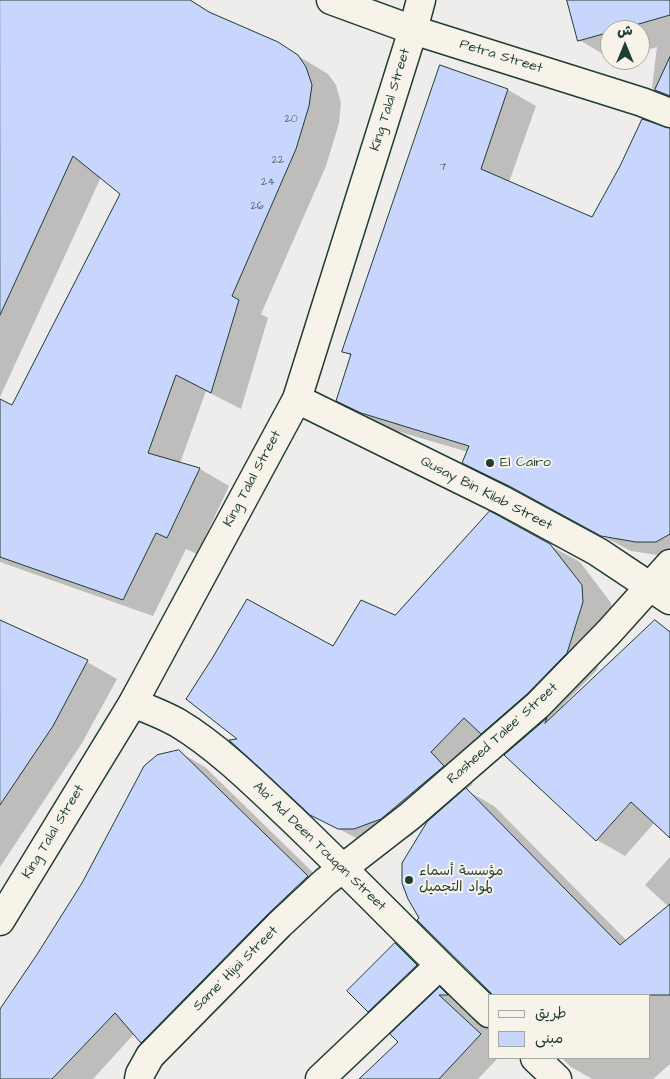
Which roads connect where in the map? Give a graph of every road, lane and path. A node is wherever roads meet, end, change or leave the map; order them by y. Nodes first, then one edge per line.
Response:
1 (332, 0) edge
2 (421, 0) edge
3 (413, 30) junction
4 (670, 113) edge
5 (297, 399) junction
6 (670, 564) edge
7 (660, 593) edge
8 (133, 702) junction
9 (343, 868) junction
10 (0, 920) edge
11 (439, 966) junction
12 (488, 1012) edge
13 (536, 1059) edge
14 (139, 1079) edge
15 (320, 1079) edge
16 (557, 1079) edge

1 - 3 street, Petra Street
2 - 3 street, King Talal Street
3 - 4 street, Petra Street
3 - 5 street, King Talal Street
5 - 7 street, Qusay Bin Kilab Street
5 - 8 street, King Talal Street
6 - 7 street, Rasheed Talee' Street
7 - 9 street, Rasheed Talee' Street
8 - 9 street, Ala' Ad Deen Touqan Street
8 - 10 street, King Talal Street
9 - 11 street, Ala' Ad Deen Touqan Street
9 - 14 street, Same' Hijai Street
11 - 12 street, Ala' Ad Deen Touqan Street
11 - 15 street
13 - 16 street

